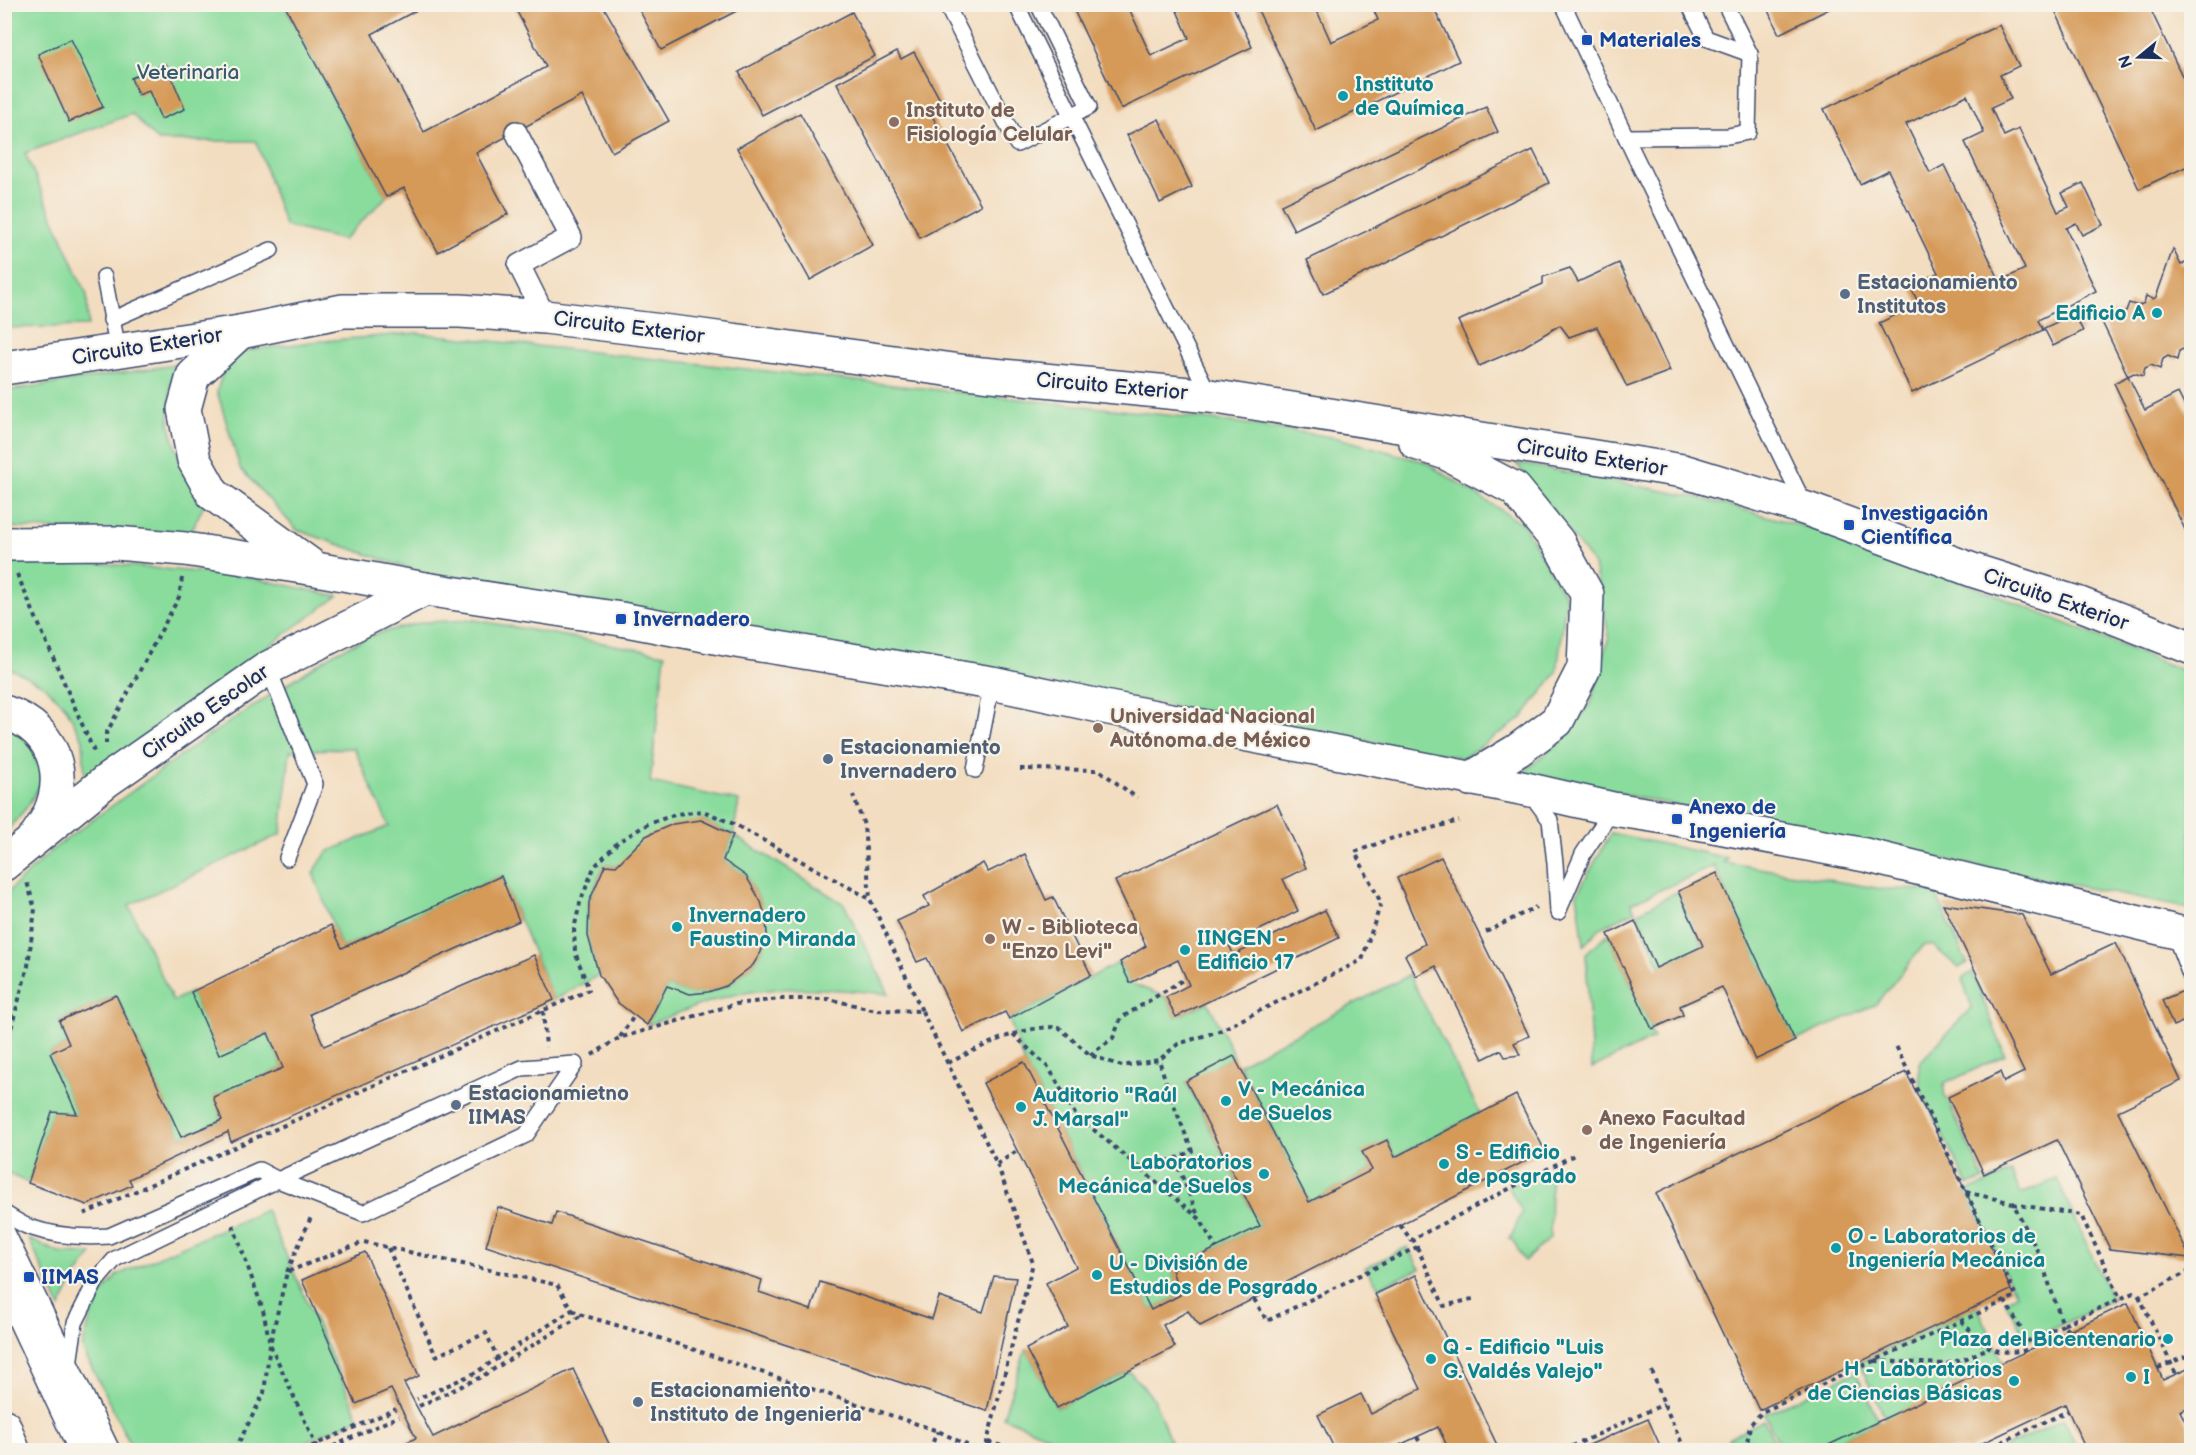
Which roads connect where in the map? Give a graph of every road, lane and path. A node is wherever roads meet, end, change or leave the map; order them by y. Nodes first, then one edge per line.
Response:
1 (946, 4) edge
2 (1016, 4) edge
3 (1038, 4) edge
4 (1563, 4) edge
5 (1689, 4) edge
6 (1725, 4) edge
7 (1750, 54) junction
8 (1070, 117) junction
9 (516, 132) dead end
10 (1626, 137) junction
11 (271, 250) dead end
12 (104, 277) dead end
13 (545, 317) junction
14 (240, 332) junction
15 (115, 335) junction
16 (4, 368) edge
17 (1210, 396) junction
18 (1345, 418) junction
19 (1807, 509) junction
20 (185, 549) junction
21 (9, 555) edge
22 (316, 569) junction
23 (435, 591) junction
24 (2192, 648) edge
25 (271, 674) junction
26 (992, 683) junction
27 (4, 712) edge
28 (1020, 769) dead end
29 (975, 770) dead end
30 (1470, 779) junction
31 (106, 781) junction
32 (1526, 789) junction
33 (853, 795) dead end
34 (1137, 798) dead end
35 (1613, 809) junction
36 (1459, 821) dead end
37 (18, 857) edge
38 (287, 858) dead end
39 (4, 878) edge
40 (1556, 898) junction
41 (870, 899) junction
42 (1486, 932) dead end
43 (2182, 933) edge
44 (1186, 978) dead end
45 (2192, 980) edge
46 (543, 1011) junction
47 (922, 1011) junction
48 (634, 1016) dead end
49 (1012, 1033) junction
50 (619, 1038) junction
51 (1896, 1046) dead end
52 (4, 1054) edge
53 (1090, 1055) junction
54 (1159, 1060) junction
55 (948, 1063) junction
56 (576, 1064) junction
57 (548, 1065) junction
58 (1017, 1151) dead end
59 (1576, 1154) dead end
60 (1175, 1159) junction
61 (206, 1160) junction
62 (997, 1164) junction
63 (1140, 1168) junction
64 (279, 1180) junction
65 (218, 1188) junction
66 (1966, 1192) junction
67 (321, 1197) junction
68 (2013, 1203) junction
69 (226, 1206) junction
70 (4, 1214) edge
71 (73, 1214) dead end
72 (1200, 1219) junction
73 (4, 1226) edge
74 (1400, 1226) dead end
75 (387, 1248) junction
76 (1216, 1248) dead end
77 (1417, 1248) junction
78 (2192, 1270) edge
79 (287, 1272) junction
80 (4, 1274) edge
81 (2139, 1296) junction
82 (1476, 1298) dead end
83 (1254, 1299) dead end
84 (2121, 1300) junction
85 (2005, 1301) junction
86 (572, 1310) junction
87 (582, 1315) junction
88 (1961, 1321) junction
89 (2063, 1325) junction
90 (2067, 1331) dead end
91 (270, 1344) junction
92 (1988, 1348) junction
93 (2031, 1349) dead end
94 (2192, 1354) edge
95 (498, 1359) junction
96 (1874, 1361) junction
97 (70, 1363) junction
98 (2172, 1363) junction
99 (2158, 1368) dead end
100 (1652, 1371) dead end
101 (2176, 1374) dead end
102 (417, 1399) dead end
103 (63, 1400) junction
104 (1664, 1404) junction
105 (419, 1406) dead end
106 (396, 1409) dead end
107 (2068, 1411) dead end
108 (399, 1416) dead end
109 (4, 1426) edge
110 (938, 1431) junction
111 (1417, 1437) dead end
112 (988, 1442) junction
113 (315, 1445) junction
114 (13, 1450) edge
115 (86, 1450) edge
116 (112, 1450) edge
117 (235, 1450) edge
118 (303, 1450) edge
119 (318, 1450) edge
120 (325, 1450) edge
121 (928, 1450) edge
122 (977, 1450) edge
123 (985, 1450) edge
124 (1016, 1450) edge
125 (1424, 1450) edge
126 (1564, 1450) edge
127 (1685, 1450) edge
128 (1746, 1450) edge
129 (1985, 1450) edge

1 - 8 lane
2 - 8 lane
3 - 8 lane
4 - 10 lane
5 - 7 lane
6 - 7 lane
7 - 10 lane
8 - 17 lane
9 - 13 street
10 - 19 lane
11 - 15 lane
12 - 15 lane
13 - 14 street, Circuito Exterior
13 - 17 street, Circuito Exterior
14 - 15 street, Circuito Exterior
14 - 22 street
15 - 16 street, Circuito Exterior
17 - 18 street, Circuito Exterior
18 - 19 street, Circuito Exterior
18 - 30 street
19 - 24 street, Circuito Exterior
20 - 21 street
20 - 22 street
20 - 31 path
21 - 31 path
22 - 23 street
23 - 25 street, Circuito Escolar
23 - 26 street
25 - 31 street, Circuito Escolar
25 - 37 lane
25 - 38 lane
26 - 29 lane
26 - 30 street
27 - 37 street
28 - 34 path
30 - 32 street
31 - 37 street, Circuito Escolar
32 - 35 street
32 - 40 lane
33 - 41 path
35 - 40 lane
35 - 43 street
36 - 54 path
37 - 39 lane
37 - 52 path
40 - 42 path
41 - 46 path
41 - 47 path
43 - 45 lane
44 - 53 path
46 - 57 path
46 - 61 path
47 - 50 path
47 - 55 path
48 - 50 path
49 - 53 path
49 - 55 path
49 - 63 path
50 - 56 path
51 - 66 path
53 - 54 path
54 - 60 path
55 - 62 path
56 - 57 lane
56 - 67 lane
57 - 64 lane
58 - 62 path
59 - 77 path
60 - 63 path
60 - 72 path
61 - 65 path
61 - 71 path
62 - 112 path
63 - 72 path
64 - 65 lane
64 - 67 lane
64 - 69 lane
65 - 70 lane
66 - 68 path
66 - 85 path
67 - 79 path
68 - 84 path
68 - 89 path
69 - 91 path
69 - 97 lane
72 - 76 path
73 - 97 lane
74 - 77 path
75 - 79 path
75 - 86 path
75 - 95 path
77 - 82 path
77 - 83 path
78 - 81 path
79 - 91 path
80 - 103 street
81 - 84 path
81 - 98 path
84 - 89 path
85 - 88 path
85 - 89 path
86 - 87 path
86 - 95 path
87 - 105 path
87 - 110 path
88 - 92 path
88 - 96 path
89 - 90 path
91 - 113 path
91 - 117 path
92 - 93 path
92 - 96 path
94 - 98 path
95 - 102 path
96 - 128 path
97 - 103 lane
97 - 116 lane
98 - 99 path
98 - 101 path
100 - 104 path
103 - 115 street
104 - 126 path
104 - 127 path
106 - 113 path
107 - 129 path
108 - 120 path
109 - 114 street
110 - 121 path
110 - 122 path
111 - 125 path
112 - 123 path
112 - 124 path
113 - 118 path
113 - 119 path

